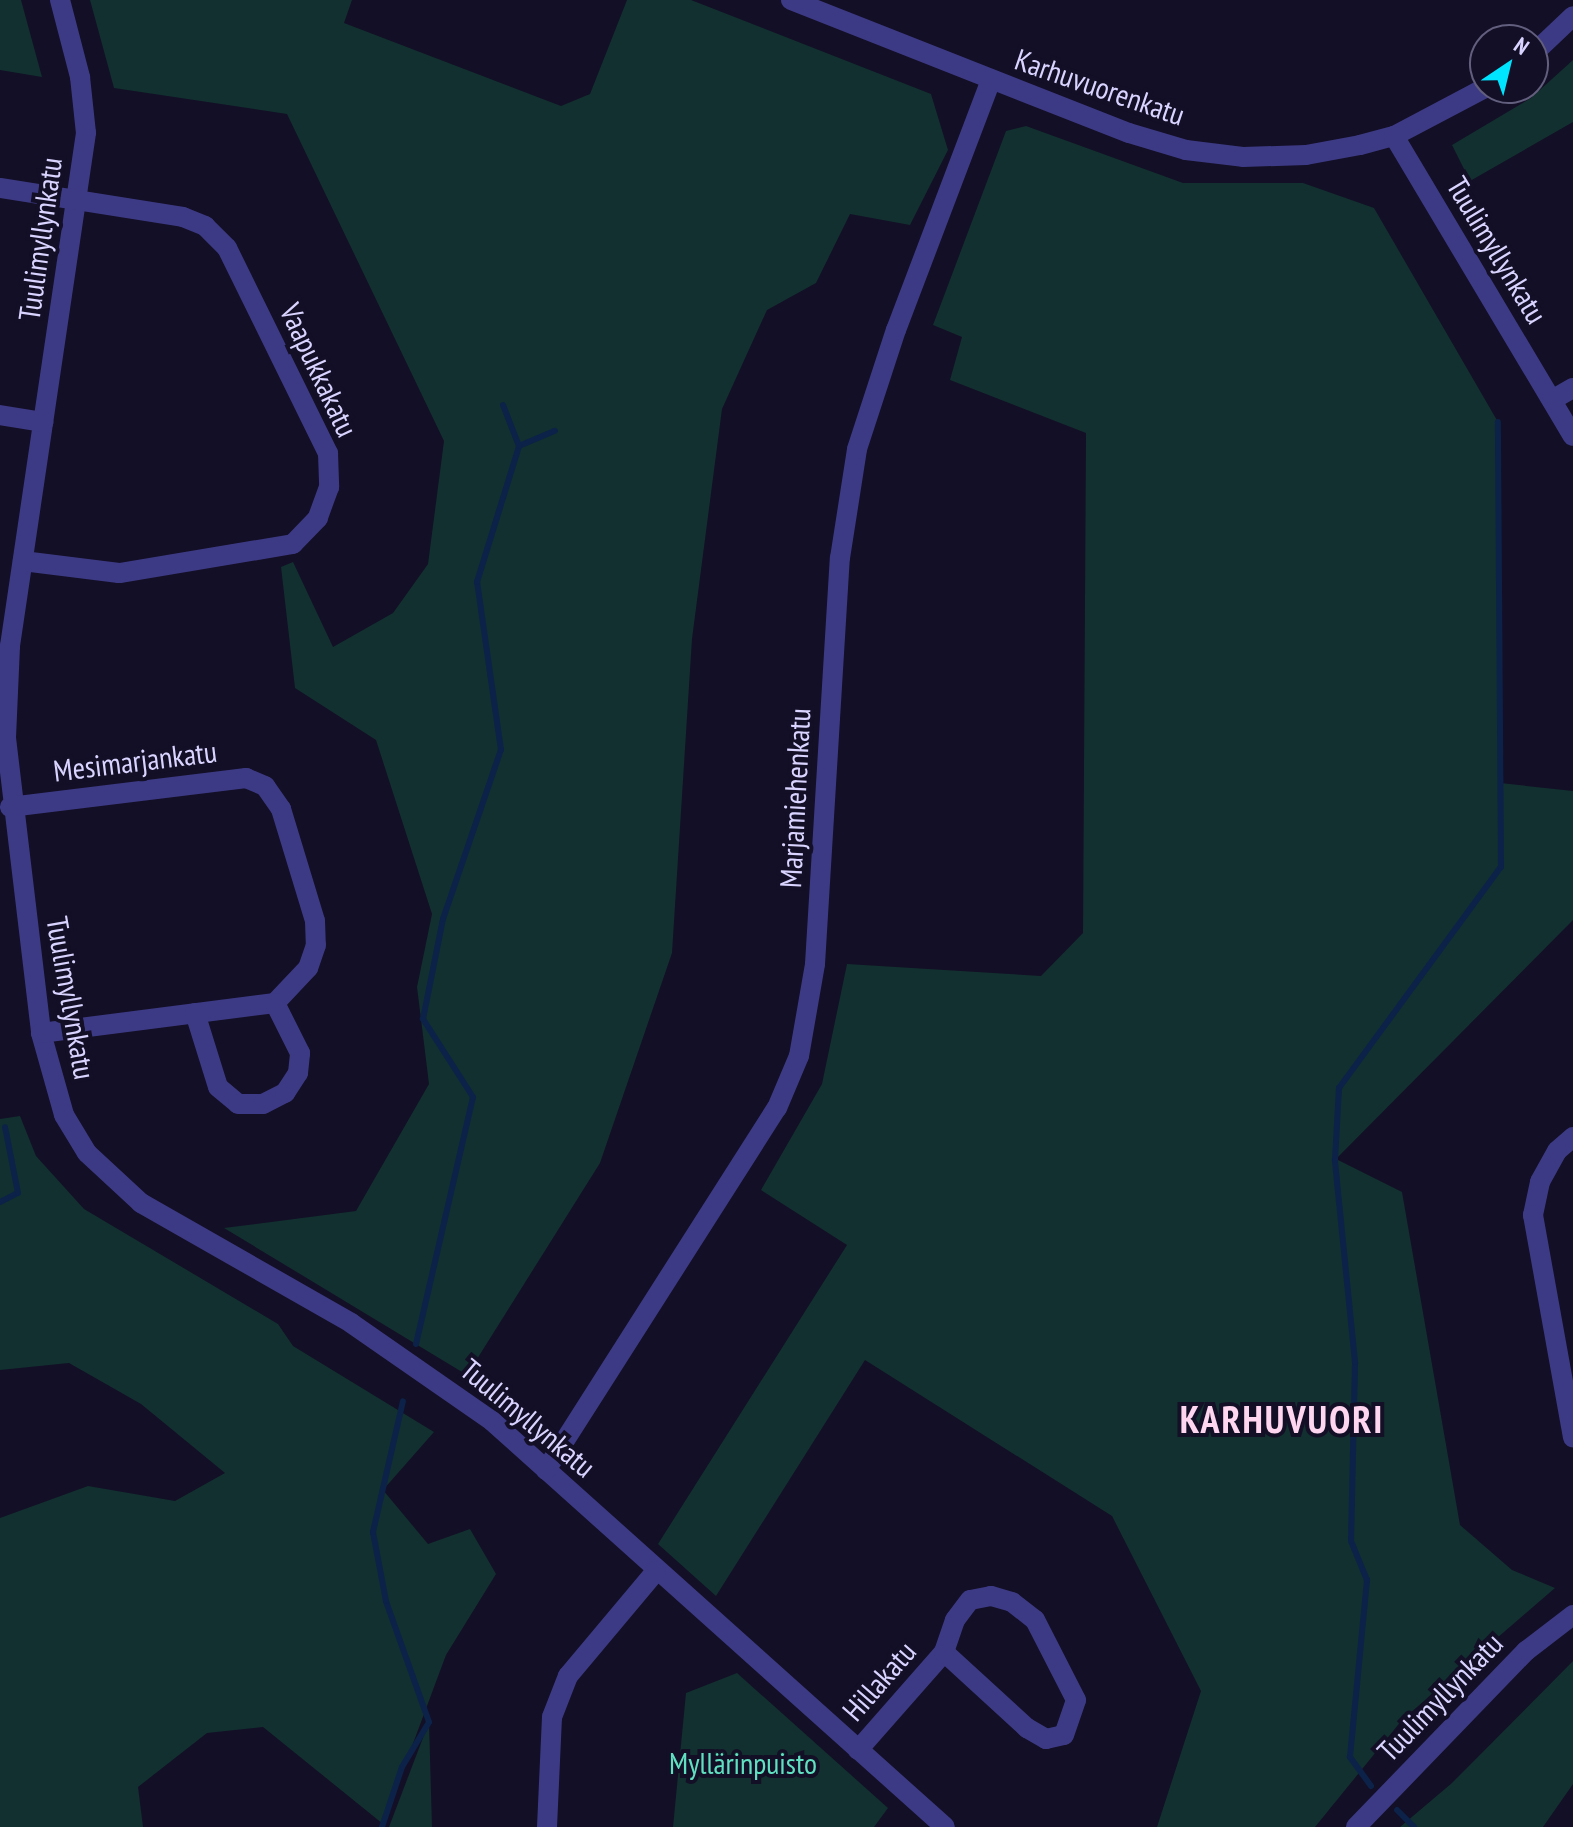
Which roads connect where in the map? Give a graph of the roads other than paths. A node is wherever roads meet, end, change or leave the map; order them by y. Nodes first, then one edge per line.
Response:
1 (60, 0) edge
2 (803, 2) edge
3 (1573, 16) edge
4 (1549, 39) edge
5 (991, 80) junction
6 (1469, 96) edge
7 (1394, 136) junction
8 (0, 188) edge
9 (77, 201) junction
10 (1573, 388) edge
11 (1552, 400) junction
12 (0, 415) edge
13 (43, 422) junction
14 (1573, 436) edge
15 (23, 561) junction
16 (10, 807) junction
17 (275, 1003) junction
18 (195, 1013) junction
19 (41, 1033) junction
20 (1573, 1137) edge
21 (1573, 1437) edge
22 (546, 1470) junction
23 (656, 1571) junction
24 (1573, 1615) edge
25 (944, 1652) junction
26 (858, 1750) junction
27 (547, 1827) edge
28 (945, 1827) edge
29 (1356, 1827) edge

1 - 9 street, Tuulimyllynkatu
2 - 5 street, Karhuvuorenkatu
3 - 4 street
5 - 7 street, Karhuvuorenkatu
5 - 22 street, Marjamiehenkatu
6 - 7 street, Karhuvuorenkatu
7 - 11 street, Tuulimyllynkatu
8 - 9 street, Vaapukkakatu
9 - 13 street, Tuulimyllynkatu
9 - 15 street, Vaapukkakatu
10 - 11 street
11 - 14 street, Tuulimyllynkatu
12 - 13 street
13 - 15 street, Tuulimyllynkatu
15 - 16 street, Tuulimyllynkatu
16 - 17 street, Mesimarjankatu
16 - 19 street, Tuulimyllynkatu
17 - 18 street
17 - 18 street
18 - 19 street
19 - 22 street, Tuulimyllynkatu
20 - 21 street
22 - 23 street, Tuulimyllynkatu
23 - 26 street, Tuulimyllynkatu
23 - 27 street
24 - 29 street, Tuulimyllynkatu
25 - 25 street, Hillakatu
25 - 26 street, Hillakatu
26 - 28 street, Tuulimyllynkatu

